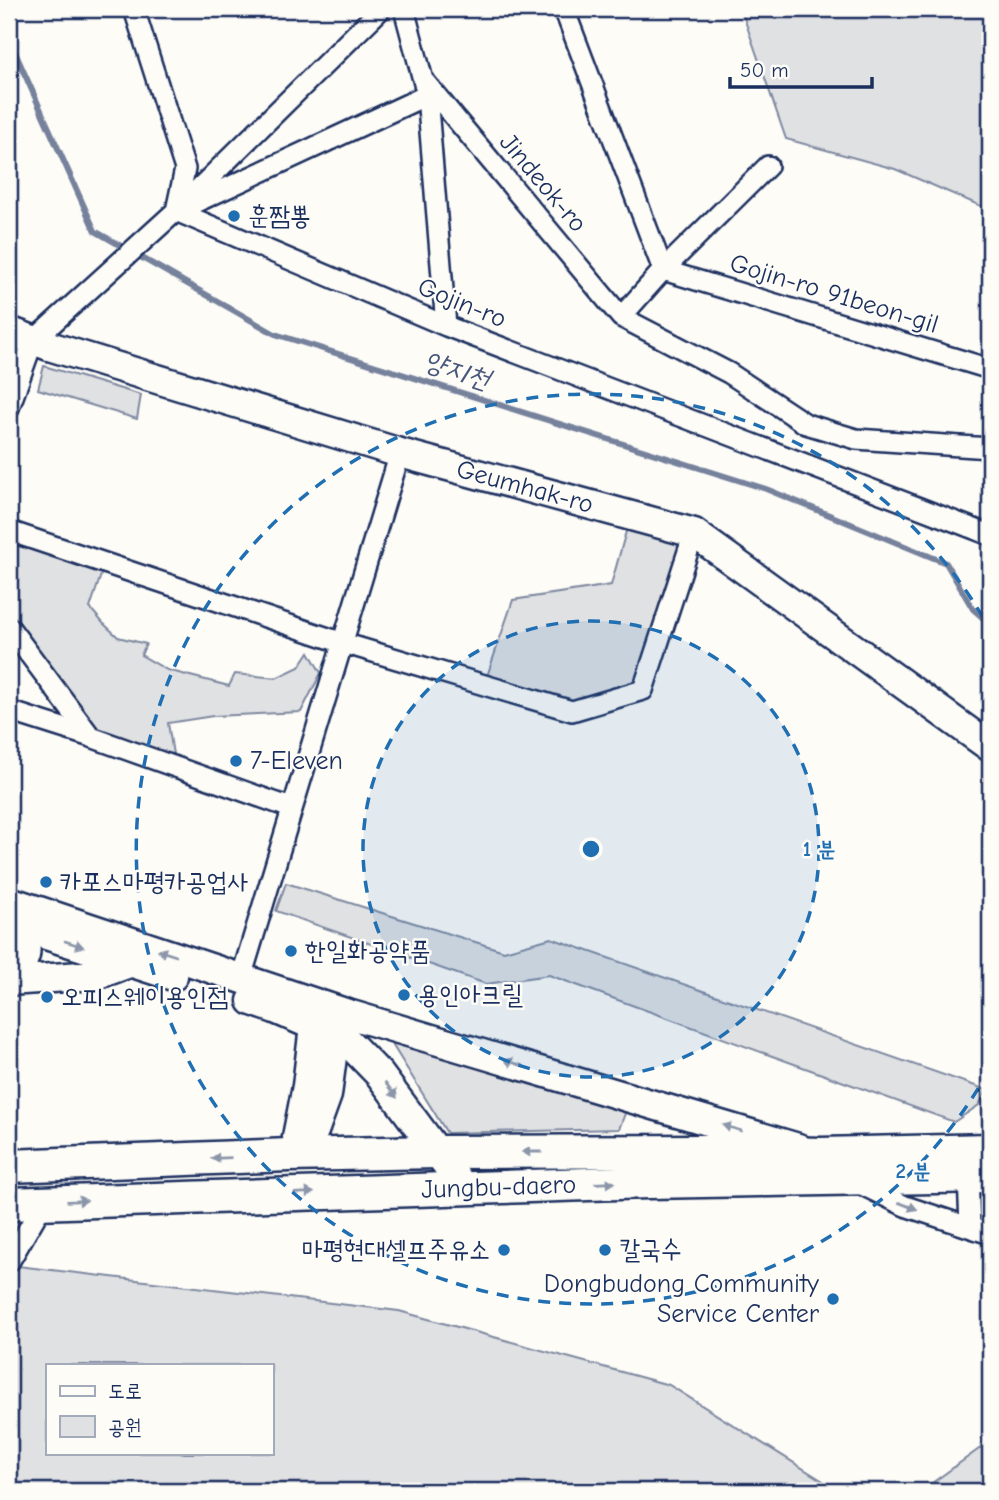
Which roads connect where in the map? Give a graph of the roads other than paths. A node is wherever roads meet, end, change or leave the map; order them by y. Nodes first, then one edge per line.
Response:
1 (134, 9) edge
2 (381, 9) edge
3 (404, 9) edge
4 (564, 9) edge
5 (426, 89) junction
6 (768, 166) dead end
7 (170, 216) junction
8 (663, 270) junction
9 (621, 317) junction
10 (446, 326) junction
11 (31, 332) edge
12 (990, 369) edge
13 (9, 408) edge
14 (990, 448) edge
15 (400, 453) junction
16 (9, 531) edge
17 (694, 533) junction
18 (990, 535) edge
19 (9, 626) edge
20 (344, 643) junction
21 (9, 711) edge
22 (91, 737) junction
23 (990, 747) edge
24 (291, 808) junction
25 (9, 901) edge
26 (16, 925) edge
27 (132, 962) junction
28 (241, 978) junction
29 (9, 980) edge
30 (325, 1030) junction
31 (990, 1150) edge
32 (438, 1152) junction
33 (821, 1154) junction
34 (289, 1155) junction
35 (9, 1166) edge
36 (979, 1176) edge
37 (849, 1178) junction
38 (464, 1188) junction
39 (44, 1202) junction
40 (9, 1204) edge
41 (970, 1226) junction
42 (990, 1234) edge
43 (9, 1262) edge

1 - 7 street
2 - 7 street
3 - 5 street, Jindeok-ro
4 - 8 street
5 - 7 street
5 - 9 street, Jindeok-ro
5 - 10 street, Jindeok-ro
6 - 8 street
7 - 10 street, Gojin-ro
7 - 11 street
8 - 9 street
8 - 12 street, Gojin-ro 91beon-gil
9 - 14 street
10 - 18 street, Gojin-ro
11 - 13 street
11 - 15 main road, Geumhak-ro
15 - 17 main road, Geumhak-ro
15 - 20 street
16 - 20 street
17 - 20 street
17 - 23 main road, Geumhak-ro
19 - 22 street
20 - 24 street
21 - 22 street
22 - 24 street
24 - 28 street
28 -> 25 main road
26 -> 27 main road
26 - 29 main road
27 - 29 main road
27 - 30 main road
33 -> 28 main road
30 -> 32 main road
30 - 34 main road
31 - 33 main road, Jungbu-daero
33 -> 32 main road, Jungbu-daero
32 - 34 main road, Jungbu-daero
32 - 38 main road
34 -> 35 main road, Jungbu-daero
36 - 37 main road, Jungbu-daero
36 - 41 street
38 -> 37 main road, Jungbu-daero
37 -> 41 street
39 -> 38 main road, Jungbu-daero
39 - 40 main road, Jungbu-daero
39 - 43 street
41 - 42 street

